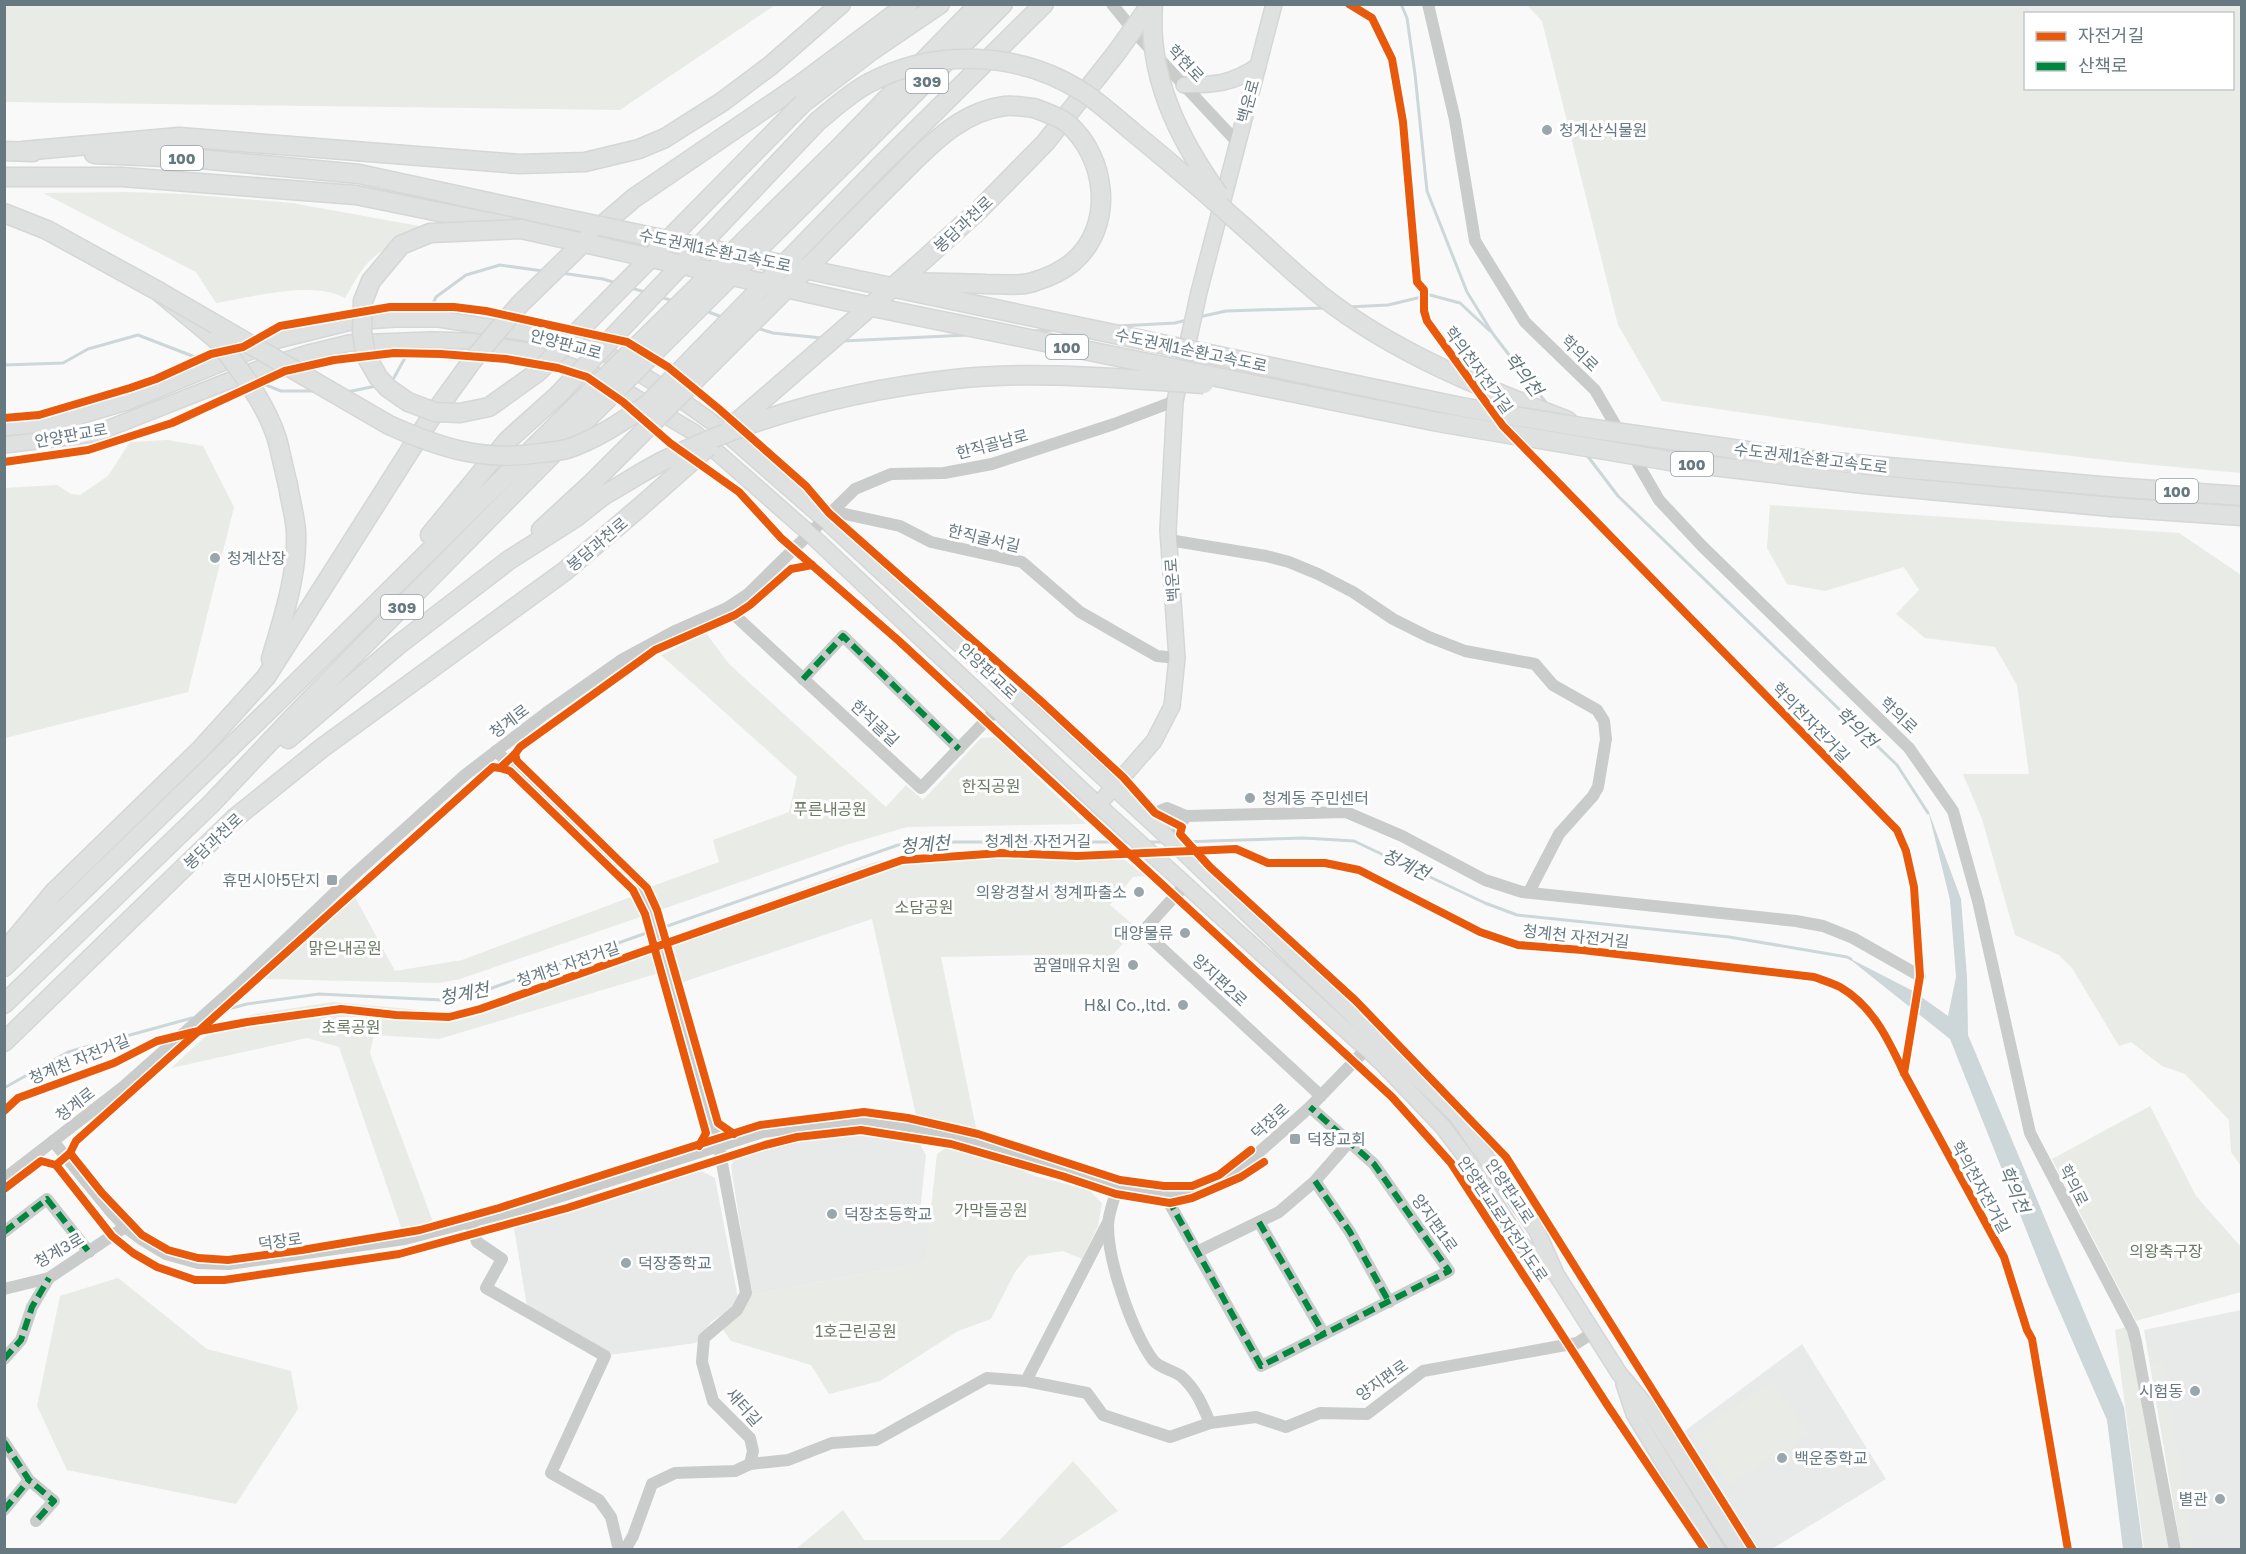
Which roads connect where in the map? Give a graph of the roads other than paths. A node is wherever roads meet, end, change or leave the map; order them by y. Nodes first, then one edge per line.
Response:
1 (841, 4) edge
2 (908, 4) edge
3 (940, 4) edge
4 (979, 4) edge
5 (1003, 4) edge
6 (1044, 4) edge
7 (1113, 4) edge
8 (1152, 4) edge
9 (1274, 4) edge
10 (1428, 4) edge
11 (1258, 66) junction
12 (1184, 85) junction
13 (1237, 142) junction
14 (13, 151) edge
15 (843, 154) junction
16 (4, 177) edge
17 (4, 213) edge
18 (1237, 220) junction
19 (521, 229) junction
20 (862, 281) junction
21 (158, 291) junction
22 (1276, 389) junction
23 (1175, 401) junction
24 (586, 408) junction
25 (4, 428) edge
26 (1587, 428) junction
27 (4, 445) edge
28 (598, 488) junction
29 (2241, 496) edge
30 (828, 515) junction
31 (2241, 516) edge
32 (810, 534) junction
33 (1169, 540) junction
34 (372, 608) junction
35 (727, 608) junction
36 (1177, 658) junction
37 (266, 677) junction
38 (803, 679) junction
39 (996, 710) junction
40 (959, 749) junction
41 (496, 751) junction
42 (1114, 788) junction
43 (212, 804) junction
44 (1098, 805) junction
45 (1186, 816) junction
46 (1147, 818) junction
47 (1176, 845) junction
48 (1186, 884) junction
49 (1529, 892) junction
50 (4, 952) edge
51 (4, 967) edge
52 (1920, 976) dead end
53 (4, 1004) edge
54 (1377, 1038) junction
55 (4, 1042) edge
56 (1366, 1050) junction
57 (1321, 1096) junction
58 (1310, 1107) junction
59 (53, 1141) junction
60 (1349, 1142) junction
61 (719, 1147) junction
62 (4, 1179) edge
63 (1316, 1181) junction
64 (1118, 1185) junction
65 (1163, 1192) junction
66 (1259, 1222) junction
67 (470, 1223) junction
68 (1108, 1223) junction
69 (125, 1227) junction
70 (4, 1232) edge
71 (89, 1252) junction
72 (1197, 1252) junction
73 (1556, 1274) junction
74 (49, 1278) junction
75 (4, 1288) edge
76 (1389, 1302) junction
77 (1594, 1332) junction
78 (1324, 1334) junction
79 (4, 1359) edge
80 (1619, 1373) junction
81 (1026, 1381) junction
82 (1210, 1423) junction
83 (4, 1443) edge
84 (750, 1464) junction
85 (29, 1480) junction
86 (4, 1510) edge
87 (36, 1521) dead end
88 (619, 1550) edge
89 (625, 1550) edge
90 (1717, 1550) edge
91 (1738, 1550) edge
92 (2175, 1550) edge

1 - 14 highway
2 - 37 highway, bridge
3 - 19 highway, bridge
4 - 15 highway, 봉담과천로 / 309
5 - 15 highway, 봉담과천로 / 309
6 - 21 highway, bridge
7 - 12 street, 학현로
8 - 18 highway, bridge
8 - 55 highway, 봉담과천로, bridge
9 - 11 main road, 백운로
10 - 92 street, 학의로
11 - 12 main road
11 - 13 main road, 백운로
12 - 13 street, 학현로
13 - 23 main road, 백운로
14 - 20 highway, 수도권제1순환고속도로 / 100, bridge
15 - 24 highway, 봉담과천로 / 309, bridge
16 - 19 highway, 수도권제1순환고속도로 / 100, bridge
17 - 21 highway
18 - 26 highway, bridge
18 - 34 highway, bridge
19 - 22 highway, 수도권제1순환고속도로 / 100, bridge
20 - 26 highway, 수도권제1순환고속도로 / 100, bridge
20 - 28 highway, bridge
21 - 37 highway, bridge
22 - 28 highway, bridge
22 - 31 highway, 수도권제1순환고속도로 / 100, bridge
23 - 30 street, 한직골남로
23 - 33 main road, 백운로
24 - 34 highway, 봉담과천로 / 309
24 - 43 highway, 봉담과천로 / 309
25 - 30 main road, 안양판교로
26 - 29 highway, 수도권제1순환고속도로 / 100, bridge
27 - 32 main road, 안양판교로
28 - 43 highway
30 - 32 street, 청계로
30 - 36 street, 한직골서길
30 - 42 main road, 안양판교로
32 - 35 street, 청계로
32 - 39 main road, 안양판교로
33 - 36 main road, 백운로
33 - 49 street
34 - 51 highway, 봉담과천로 / 309
35 - 38 street, 한직골길
35 - 41 street, 청계로
36 - 42 main road, 백운로
37 - 50 highway
38 - 40 street, 한직골길
38 - 40 street
39 - 40 street, 한직골길
39 - 44 main road, 안양판교로
41 - 59 street, 청계로
41 - 61 street, 새터길
42 - 44 main road, 백운로
42 - 46 main road, 안양판교로
43 - 53 highway, 봉담과천로 / 309
44 - 48 main road, 안양판교로
45 - 46 street
45 - 47 street
45 - 49 street
46 - 47 main road, 안양판교로
47 - 54 main road, 안양판교로
48 - 56 main road, 안양판교로
48 - 57 street, 양지편2로
49 - 52 street
54 - 56 street, 덕장로
54 - 73 main road, 안양판교로
56 - 57 street, 덕장로
56 - 73 main road, 안양판교로
57 - 58 street, 덕장로
58 - 60 street, 양지편1로
58 - 65 street, 덕장로
59 - 62 street, 청계로
59 - 69 street, 덕장로
60 - 63 street
60 - 76 street, 양지편1로
61 - 64 street, 덕장로
61 - 67 street, 덕장로
61 - 84 street, 새터길
63 - 66 street
63 - 76 street
64 - 65 street, 덕장로
64 - 68 street
65 - 72 street, 양지편1로
66 - 72 street
66 - 78 street
67 - 69 street, 덕장로
67 - 88 street
68 - 81 street
68 - 82 street
69 - 71 street, 청계3로
70 - 71 street
71 - 74 street, 청계3로
72 - 78 street, 양지편1로
73 - 77 main road, 안양판교로
74 - 75 street, 청계3로
74 - 79 street
76 - 78 street, 양지편1로
77 - 80 main road, 안양판교로
77 - 82 street, 양지편로
80 - 90 main road, 안양판교로
80 - 91 main road, 안양판교로
81 - 82 street, 양지편로
81 - 84 street, 양지편로
83 - 85 street
84 - 89 street
85 - 86 street
85 - 87 street

